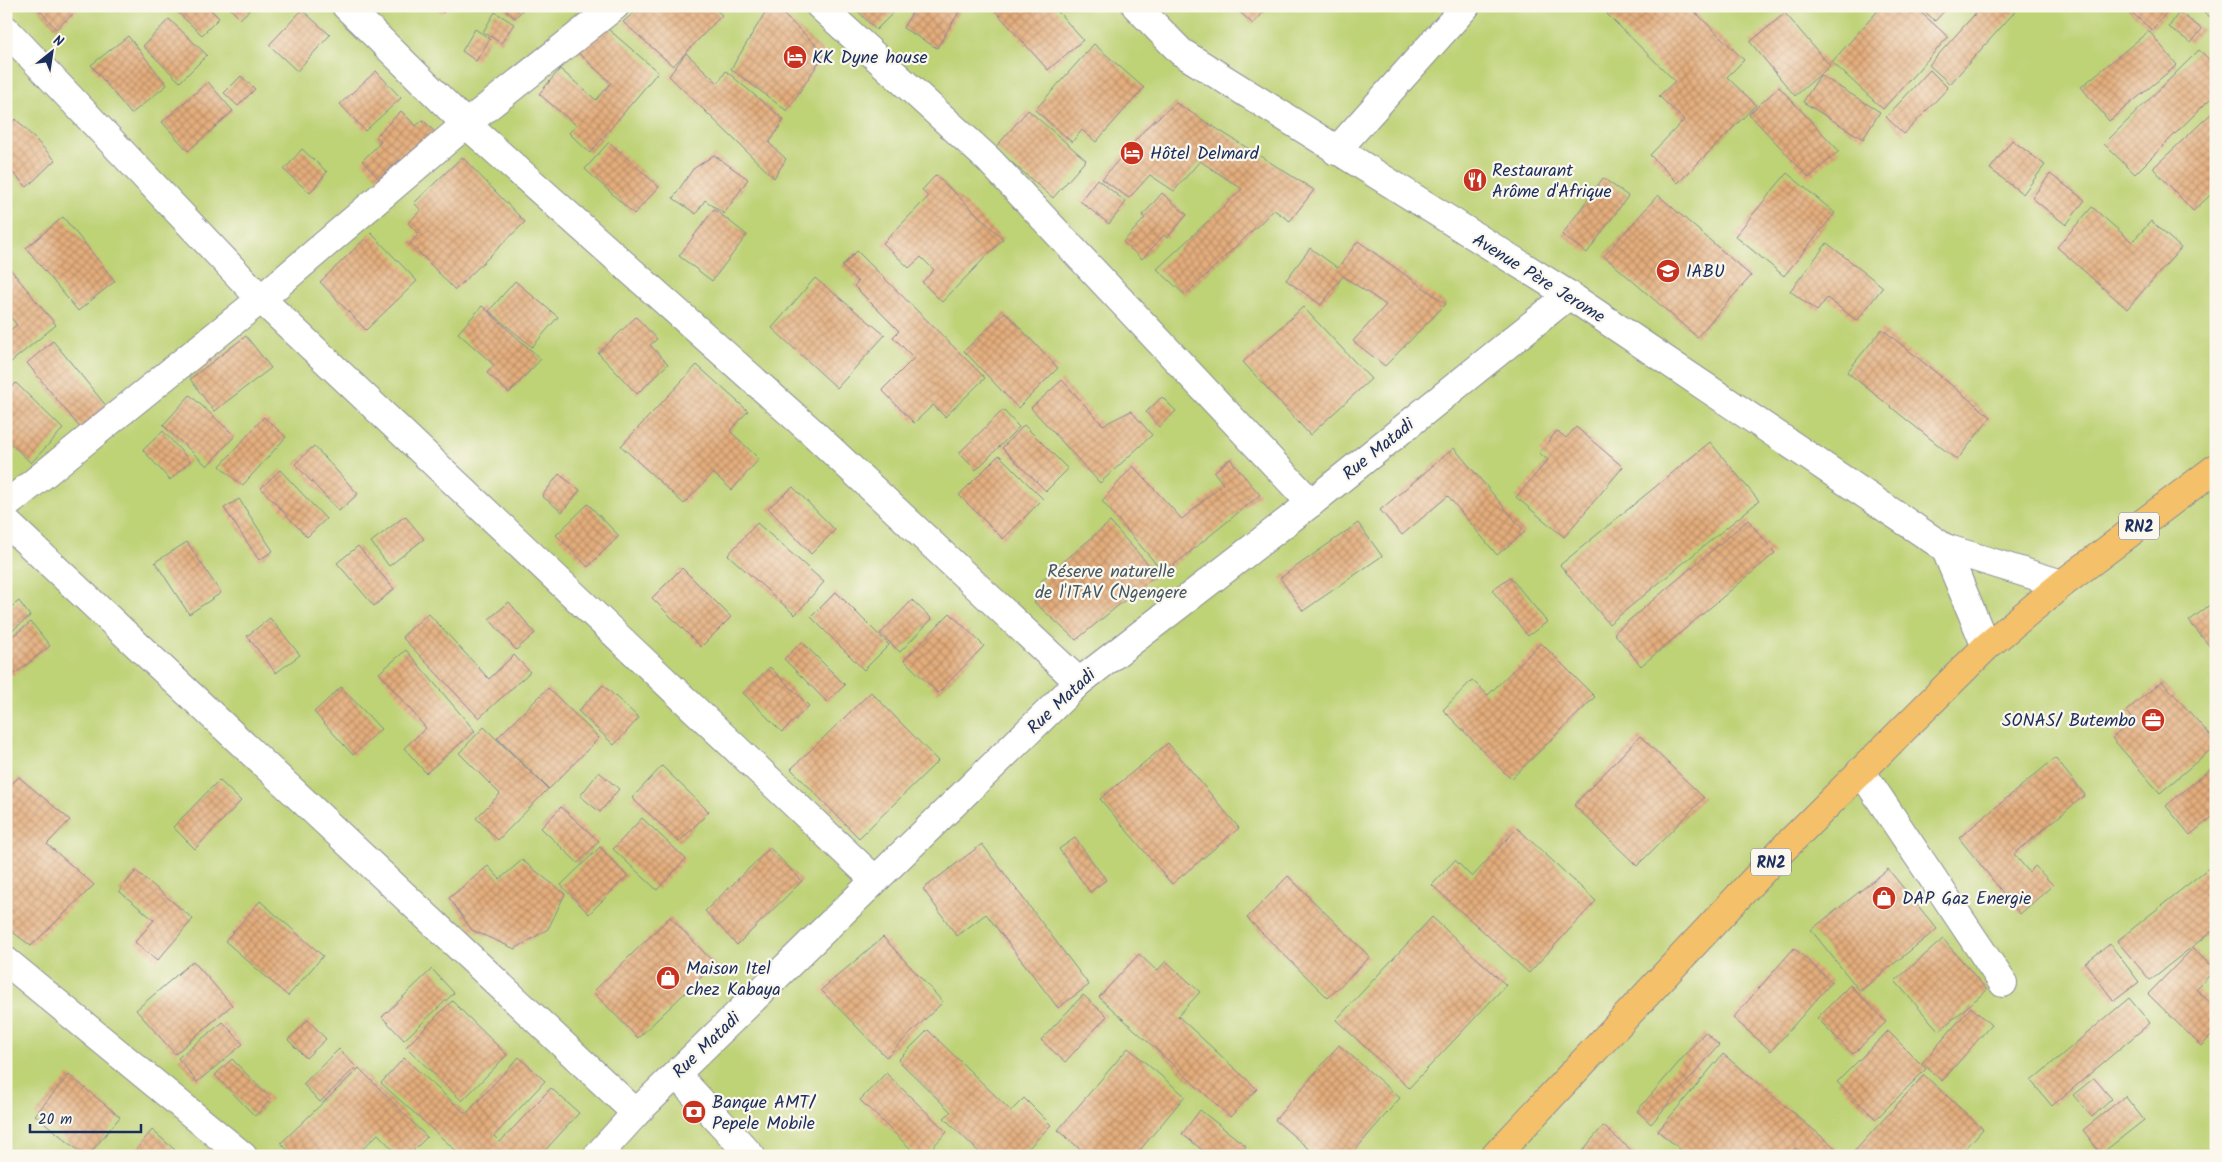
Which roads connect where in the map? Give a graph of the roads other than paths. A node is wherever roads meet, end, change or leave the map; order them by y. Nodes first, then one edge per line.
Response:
1 (346, 6) edge
2 (615, 6) edge
3 (820, 6) edge
4 (1136, 6) edge
5 (1466, 6) edge
6 (6, 30) edge
7 (466, 124) junction
8 (1336, 151) junction
9 (1569, 295) junction
10 (261, 299) junction
11 (2216, 468) edge
12 (1311, 503) junction
13 (6, 505) edge
14 (6, 522) edge
15 (1944, 548) junction
16 (2062, 584) junction
17 (1986, 646) junction
18 (1079, 682) junction
19 (1861, 771) junction
20 (875, 880) junction
21 (6, 961) edge
22 (2003, 983) dead end
23 (676, 1074) junction
24 (636, 1113) junction
25 (243, 1156) edge
26 (597, 1156) edge
27 (751, 1156) edge
28 (1495, 1156) edge

1 - 7 street
2 - 7 street
3 - 12 street
4 - 8 street, Avenue Père Jerome
5 - 8 street
6 - 10 street
7 - 10 street
7 - 18 street
8 - 9 street, Avenue Père Jerome
9 - 12 street, Rue Matadi
9 - 15 street, Avenue Père Jerome
10 - 13 street
10 - 20 street
11 - 16 highway, RN2
12 - 18 street, Rue Matadi
14 - 24 street
15 - 16 street, Avenue Père Jerome
15 - 17 street
16 - 17 highway, RN2
17 - 19 highway, RN2
18 - 20 street, Rue Matadi
19 - 22 street
19 - 28 highway, RN2
20 - 23 street, Rue Matadi
21 - 25 street
23 - 24 street, Rue Matadi
23 - 27 street
24 - 26 street, Rue Matadi

